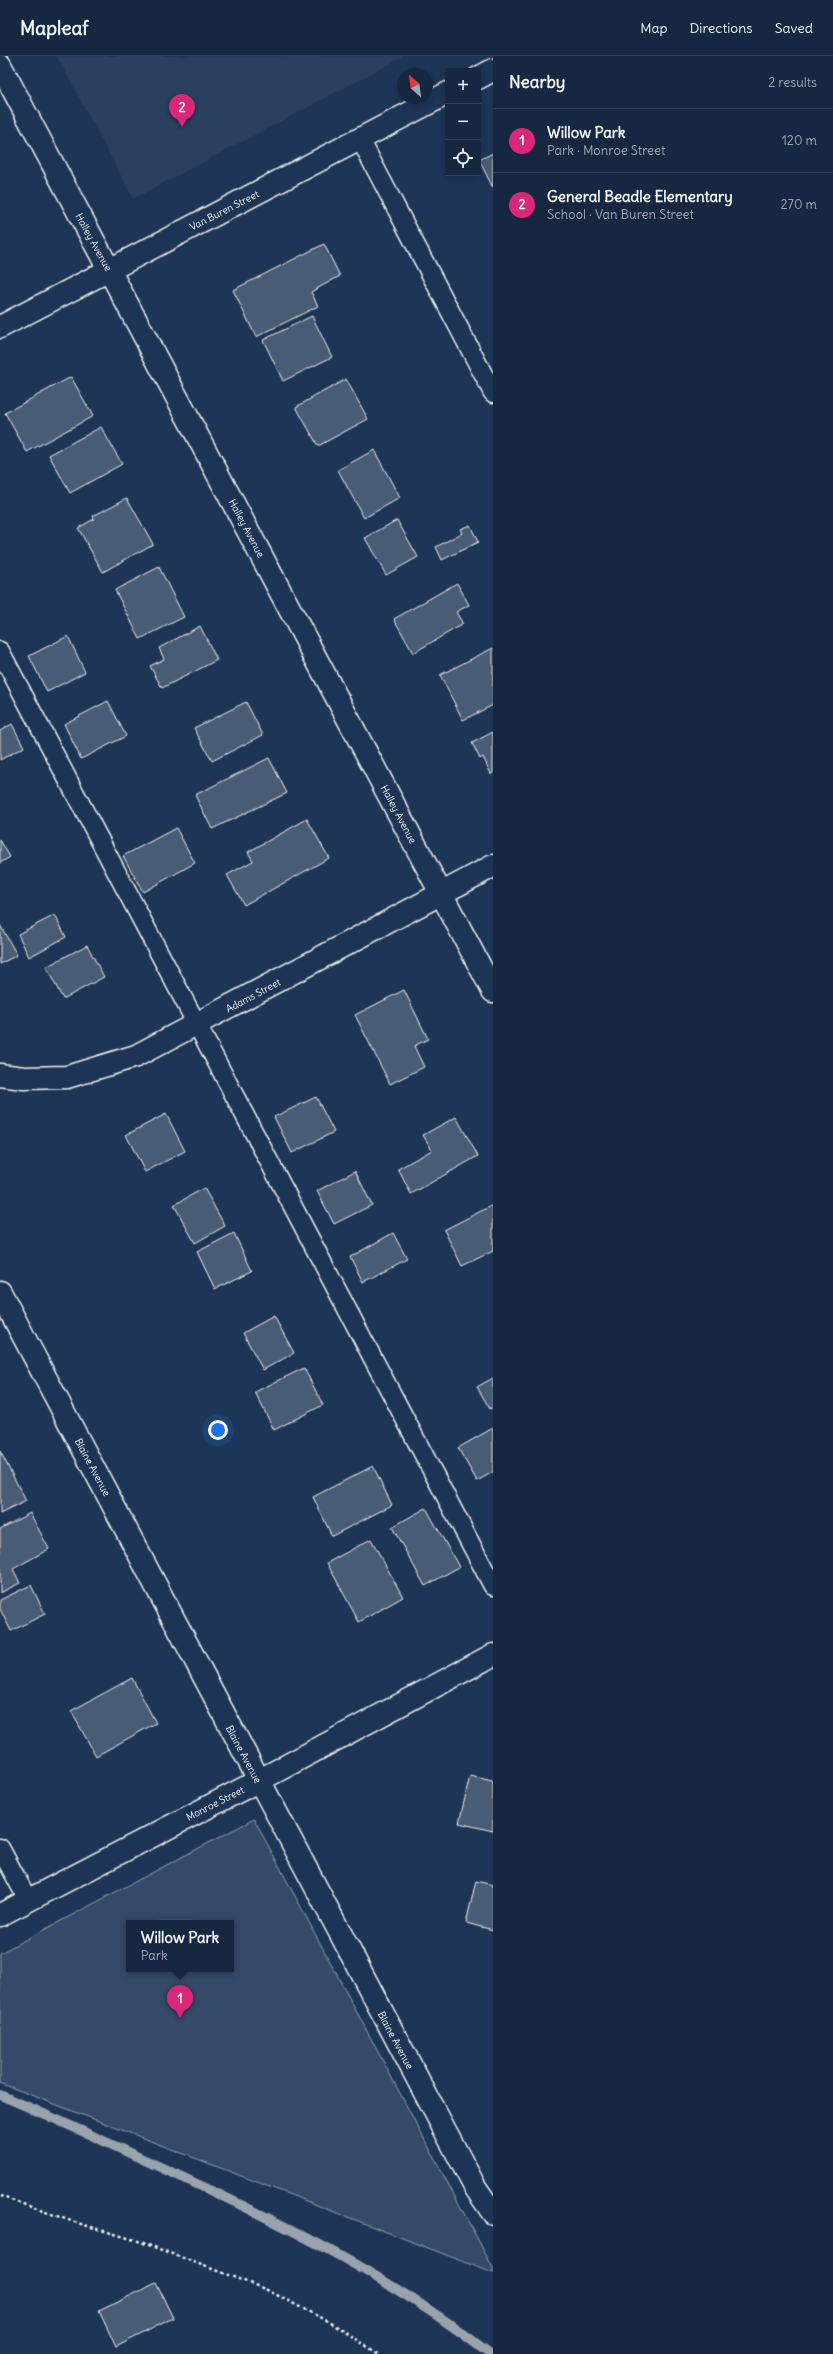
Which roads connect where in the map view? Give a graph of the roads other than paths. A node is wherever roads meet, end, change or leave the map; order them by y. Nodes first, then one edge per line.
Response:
1 (0, 65) edge
2 (493, 70) edge
3 (481, 76) edge
4 (445, 95) edge
5 (360, 139) junction
6 (109, 270) junction
7 (0, 327) edge
8 (493, 393) edge
9 (0, 651) edge
10 (493, 866) edge
11 (441, 894) junction
12 (493, 991) edge
13 (198, 1025) junction
14 (0, 1075) edge
15 (0, 1292) edge
16 (493, 1586) edge
17 (493, 1655) edge
18 (258, 1781) junction
19 (0, 1848) edge
20 (28, 1900) junction
21 (0, 1915) edge
22 (493, 2213) edge

1 - 6 street, Halley Avenue
2 - 3 street
4 - 5 street, Van Buren Street
5 - 6 street, Van Buren Street
5 - 8 lane
6 - 7 street, Van Buren Street
6 - 11 street, Halley Avenue
9 - 13 lane
10 - 11 street, Adams Street
11 - 12 street, Halley Avenue
11 - 13 street, Adams Street
13 - 14 street, Adams Street
13 - 16 lane
15 - 18 street, Blaine Avenue
17 - 18 street, Monroe Street
18 - 20 street, Monroe Street
18 - 22 street, Blaine Avenue
19 - 20 lane
20 - 21 street, Monroe Street

